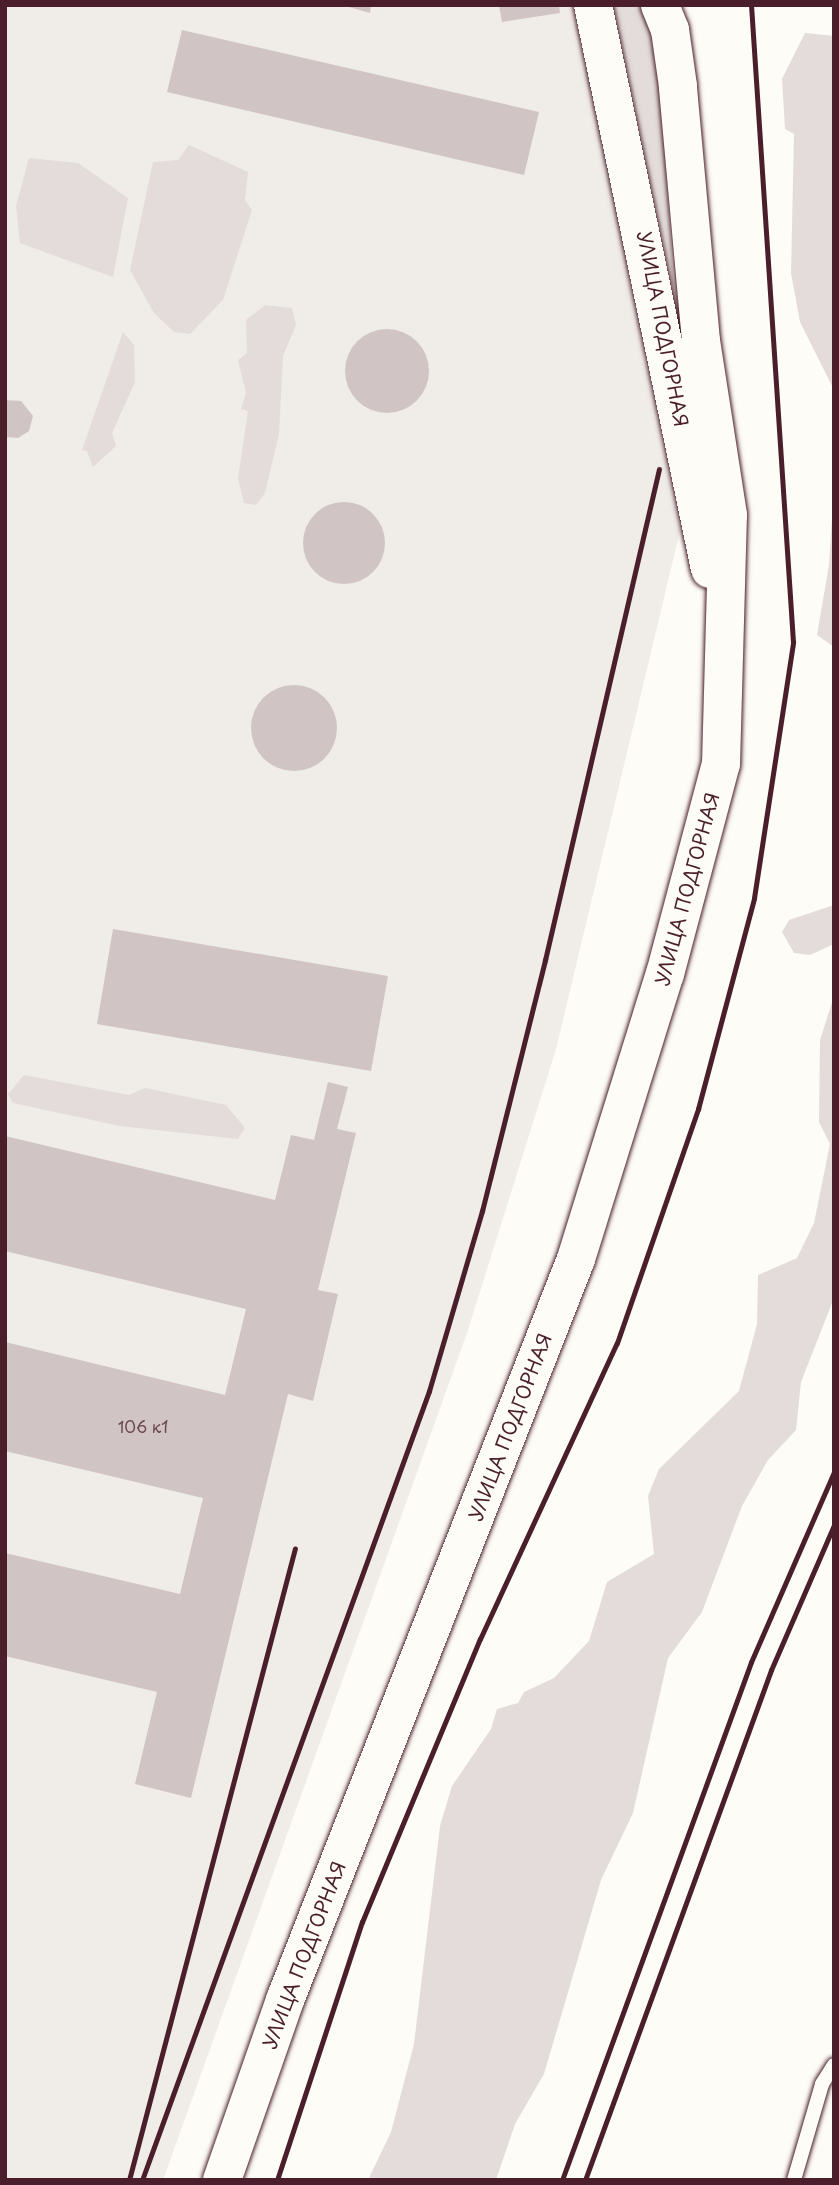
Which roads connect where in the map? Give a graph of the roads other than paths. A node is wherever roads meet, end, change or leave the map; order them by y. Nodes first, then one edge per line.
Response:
1 (593, 5) edge
2 (660, 5) edge
3 (726, 654) junction
4 (834, 2065) edge
5 (222, 2180) edge
6 (794, 2180) edge

1 - 3 main road, УЛИЦА ПОДГОРНАЯ
2 - 3 main road, УЛИЦА ПОДГОРНАЯ
3 - 5 main road, УЛИЦА ПОДГОРНАЯ
4 - 6 lane

